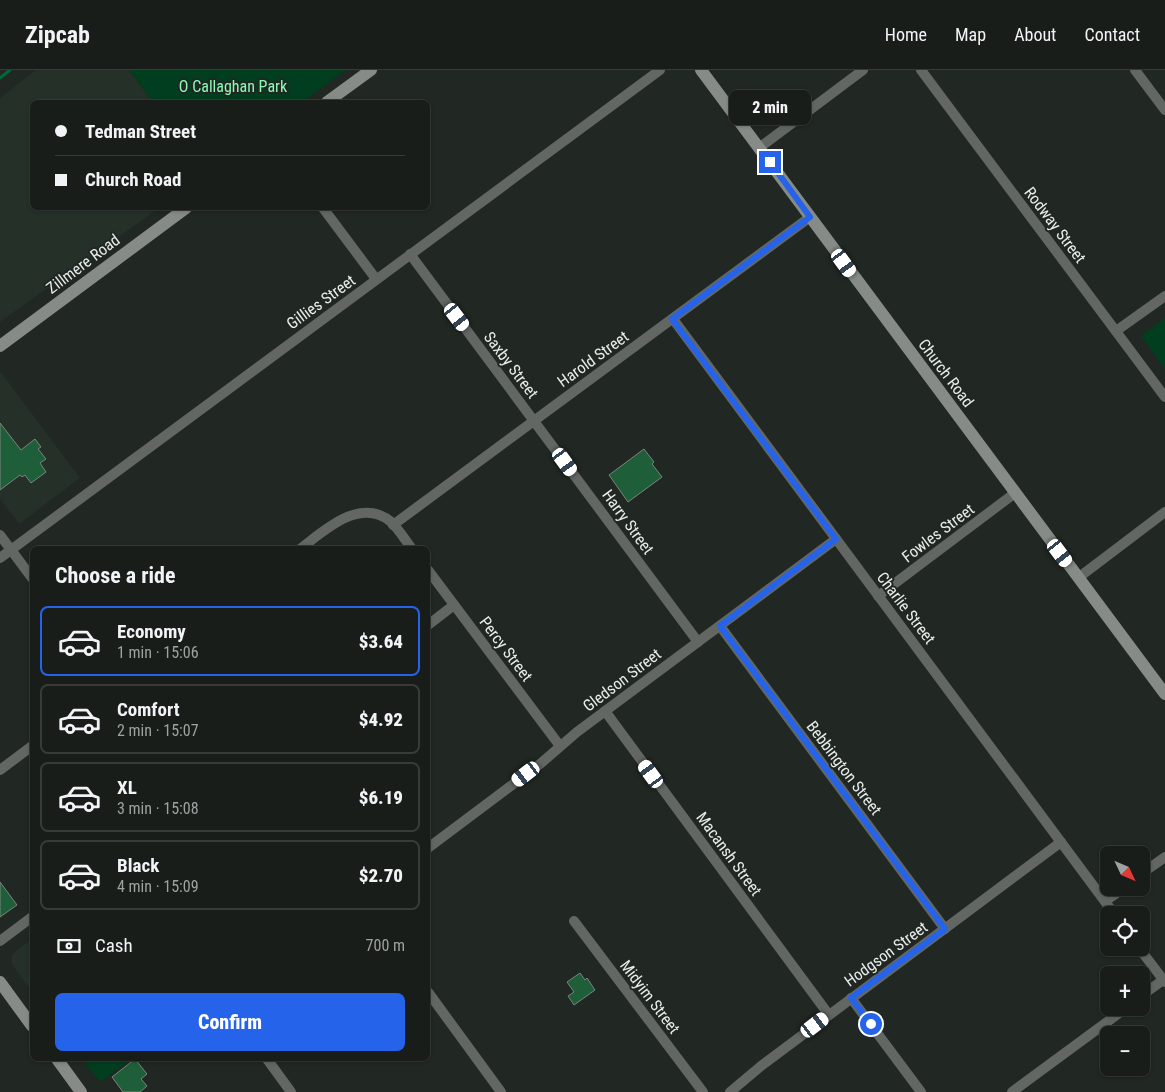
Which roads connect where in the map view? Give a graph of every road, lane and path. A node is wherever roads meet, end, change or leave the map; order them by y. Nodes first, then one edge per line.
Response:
1 (371, 70) edge
2 (660, 70) edge
3 (701, 70) edge
4 (864, 70) edge
5 (921, 70) edge
6 (1135, 70) edge
7 (330, 100) edge
8 (1165, 110) edge
9 (759, 148) junction
10 (183, 210) edge
11 (324, 210) edge
12 (810, 217) junction
13 (410, 254) junction
14 (376, 279) junction
15 (1165, 296) edge
16 (672, 319) junction
17 (1116, 331) junction
18 (0, 346) edge
19 (1165, 397) edge
20 (534, 421) junction
21 (1015, 494) junction
22 (1165, 512) edge
23 (393, 525) junction
24 (0, 535) edge
25 (836, 539) junction
26 (304, 546) edge
27 (410, 546) edge
28 (11, 549) junction
29 (0, 558) edge
30 (430, 573) edge
31 (30, 575) edge
32 (1078, 578) junction
33 (878, 596) junction
34 (454, 605) junction
35 (430, 623) edge
36 (720, 626) junction
37 (698, 642) junction
38 (1165, 694) edge
39 (605, 711) junction
40 (560, 746) junction
41 (30, 748) edge
42 (0, 770) edge
43 (1061, 842) junction
44 (430, 846) edge
45 (1165, 857) edge
46 (1150, 868) edge
47 (1112, 896) edge
48 (1105, 901) junction
49 (1109, 906) edge
50 (30, 919) edge
51 (574, 921) dead end
52 (945, 929) junction
53 (0, 942) edge
54 (1145, 956) edge
55 (1164, 981) edge
56 (0, 982) edge
57 (1150, 990) edge
58 (430, 995) edge
59 (851, 998) junction
60 (829, 1014) junction
61 (1115, 1016) edge
62 (30, 1023) edge
63 (58, 1061) edge
64 (268, 1061) edge
65 (81, 1092) edge
66 (291, 1092) edge
67 (502, 1092) edge
68 (703, 1092) edge
69 (730, 1092) edge
70 (921, 1092) edge
71 (1012, 1092) edge

1 - 7 street
2 - 13 street, Gillies Street
3 - 9 street, Church Road
4 - 9 street
5 - 17 street, Rodway Street
6 - 8 street
9 - 12 street, Church Road
10 - 18 street, Zillmere Road
11 - 14 street
12 - 16 street, Harold Street
12 - 21 street, Church Road
13 - 14 street, Gillies Street
13 - 20 street, Saxby Street
14 - 28 street, Gillies Street
15 - 17 street
16 - 20 street, Harold Street
16 - 25 street, Charlie Street
17 - 19 street, Rodway Street
20 - 23 street, Harold Street
20 - 37 street, Harry Street
21 - 32 street, Church Road
21 - 33 street, Fowles Street
22 - 32 street
23 - 26 street
23 - 27 street
24 - 28 street
25 - 33 street, Charlie Street
25 - 36 street, Gledson Street
28 - 29 street, Gillies Street
28 - 31 street
30 - 34 street, Percy Street
32 - 38 street, Church Road
33 - 43 street, Charlie Street
34 - 35 street
34 - 40 street, Percy Street
36 - 37 street, Gledson Street
36 - 52 street, Bebbington Street
37 - 39 street, Gledson Street
39 - 40 street, Gledson Street
39 - 60 street, Macansh Street
40 - 44 street, Gledson Street
41 - 42 street
43 - 48 street, Charlie Street
43 - 52 street, Hodgson Street
45 - 46 street
47 - 48 street
48 - 49 street, Charlie Street
50 - 53 street
51 - 68 street, Midyim Street
52 - 59 street, Hodgson Street
54 - 55 street
55 - 57 street
56 - 62 street
58 - 67 street
59 - 60 street, Hodgson Street
59 - 70 street
60 - 69 street, Hodgson Street
61 - 71 street
63 - 65 street
64 - 66 street

